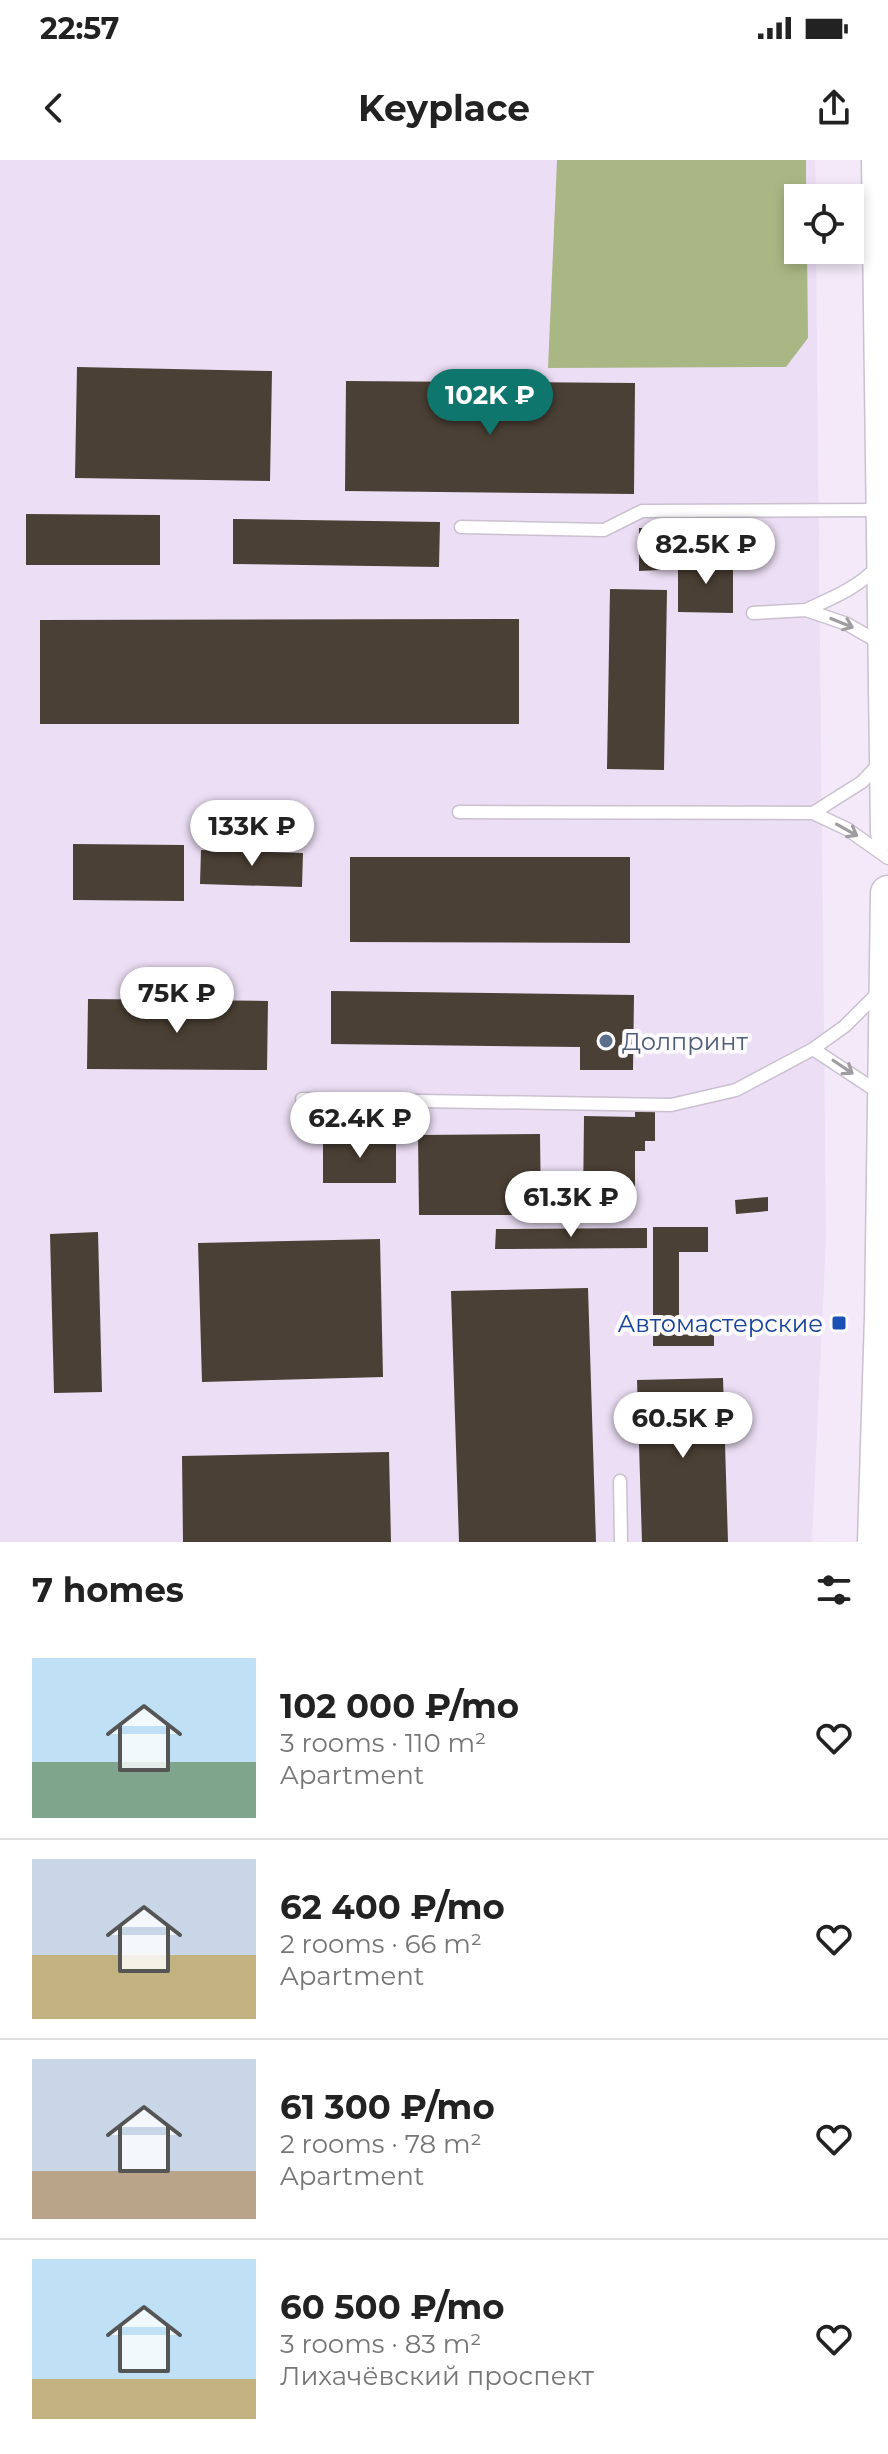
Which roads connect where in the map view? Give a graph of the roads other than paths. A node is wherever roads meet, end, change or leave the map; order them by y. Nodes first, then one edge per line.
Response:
1 (879, 160) edge
2 (884, 510) junction
3 (461, 527) dead end
4 (885, 558) junction
5 (806, 610) junction
6 (753, 613) dead end
7 (886, 647) edge
8 (887, 754) edge
9 (459, 812) dead end
10 (813, 813) junction
11 (888, 833) edge
12 (888, 858) edge
13 (888, 893) edge
14 (887, 983) edge
15 (813, 1049) junction
16 (886, 1098) junction
17 (302, 1099) dead end
18 (620, 1481) dead end
19 (621, 1542) edge
20 (875, 1542) edge

1 - 2 main road
2 - 3 lane
2 - 4 main road
4 - 5 lane
4 - 7 main road
5 - 6 lane
5 -> 7 lane
7 - 8 main road
8 - 10 lane
8 - 11 main road
9 - 10 lane
10 -> 12 lane
13 - 14 main road
14 - 15 lane
14 - 16 main road
15 -> 16 lane
15 - 17 lane
16 - 20 main road
18 - 19 lane

